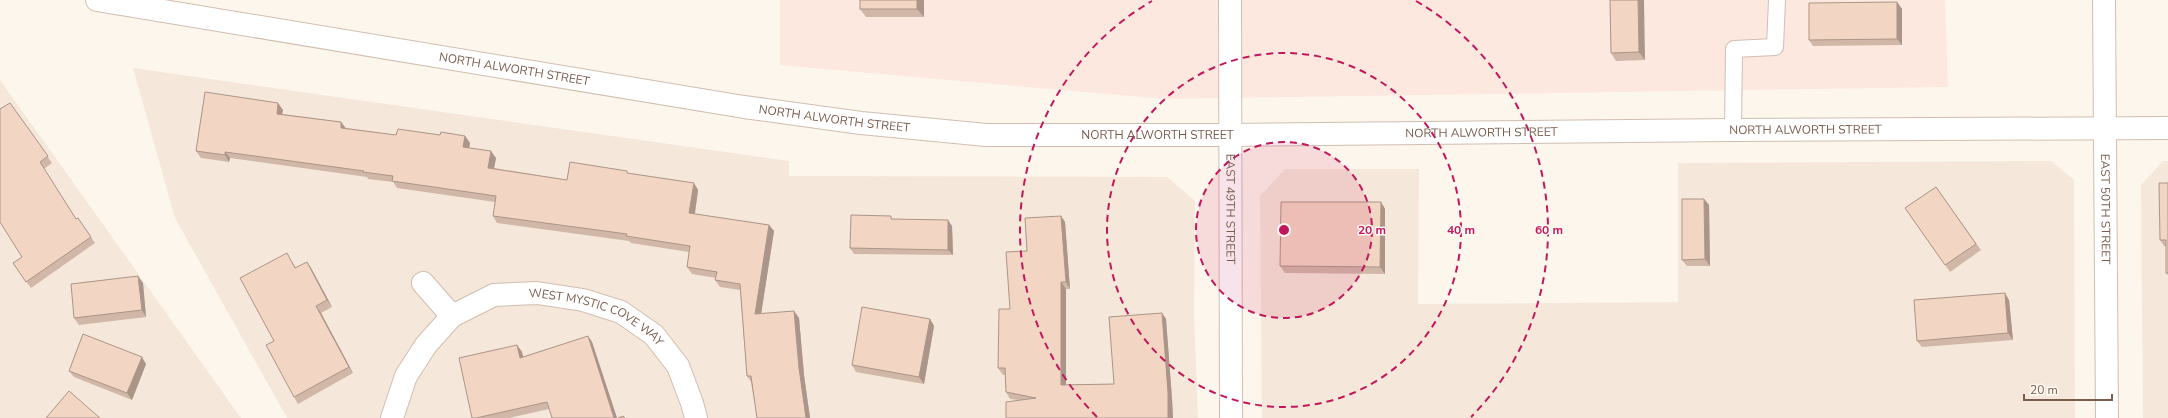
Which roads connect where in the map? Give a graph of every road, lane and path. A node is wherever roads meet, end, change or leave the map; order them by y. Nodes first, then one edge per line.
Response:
1 (97, 0) edge
2 (1230, 0) edge
3 (1777, 0) edge
4 (2104, 0) edge
5 (157, 5) edge
6 (2168, 128) edge
7 (2105, 129) junction
8 (1733, 130) junction
9 (1230, 135) junction
10 (423, 283) dead end
11 (452, 316) junction
12 (392, 418) edge
13 (696, 418) edge
14 (1231, 418) edge
15 (2107, 418) edge

1 - 5 street, NORTH ALWORTH STREET
2 - 9 street, EAST 49TH STREET
3 - 8 lane
4 - 7 street, EAST 50TH STREET
5 - 9 street, NORTH ALWORTH STREET
6 - 7 street, NORTH ALWORTH STREET
7 - 8 street, NORTH ALWORTH STREET
7 - 15 street, EAST 50TH STREET
8 - 9 street, NORTH ALWORTH STREET
9 - 14 street, EAST 49TH STREET
10 - 11 street
11 - 12 street, WEST MYSTIC COVE WAY
11 - 13 street, WEST MYSTIC COVE WAY

